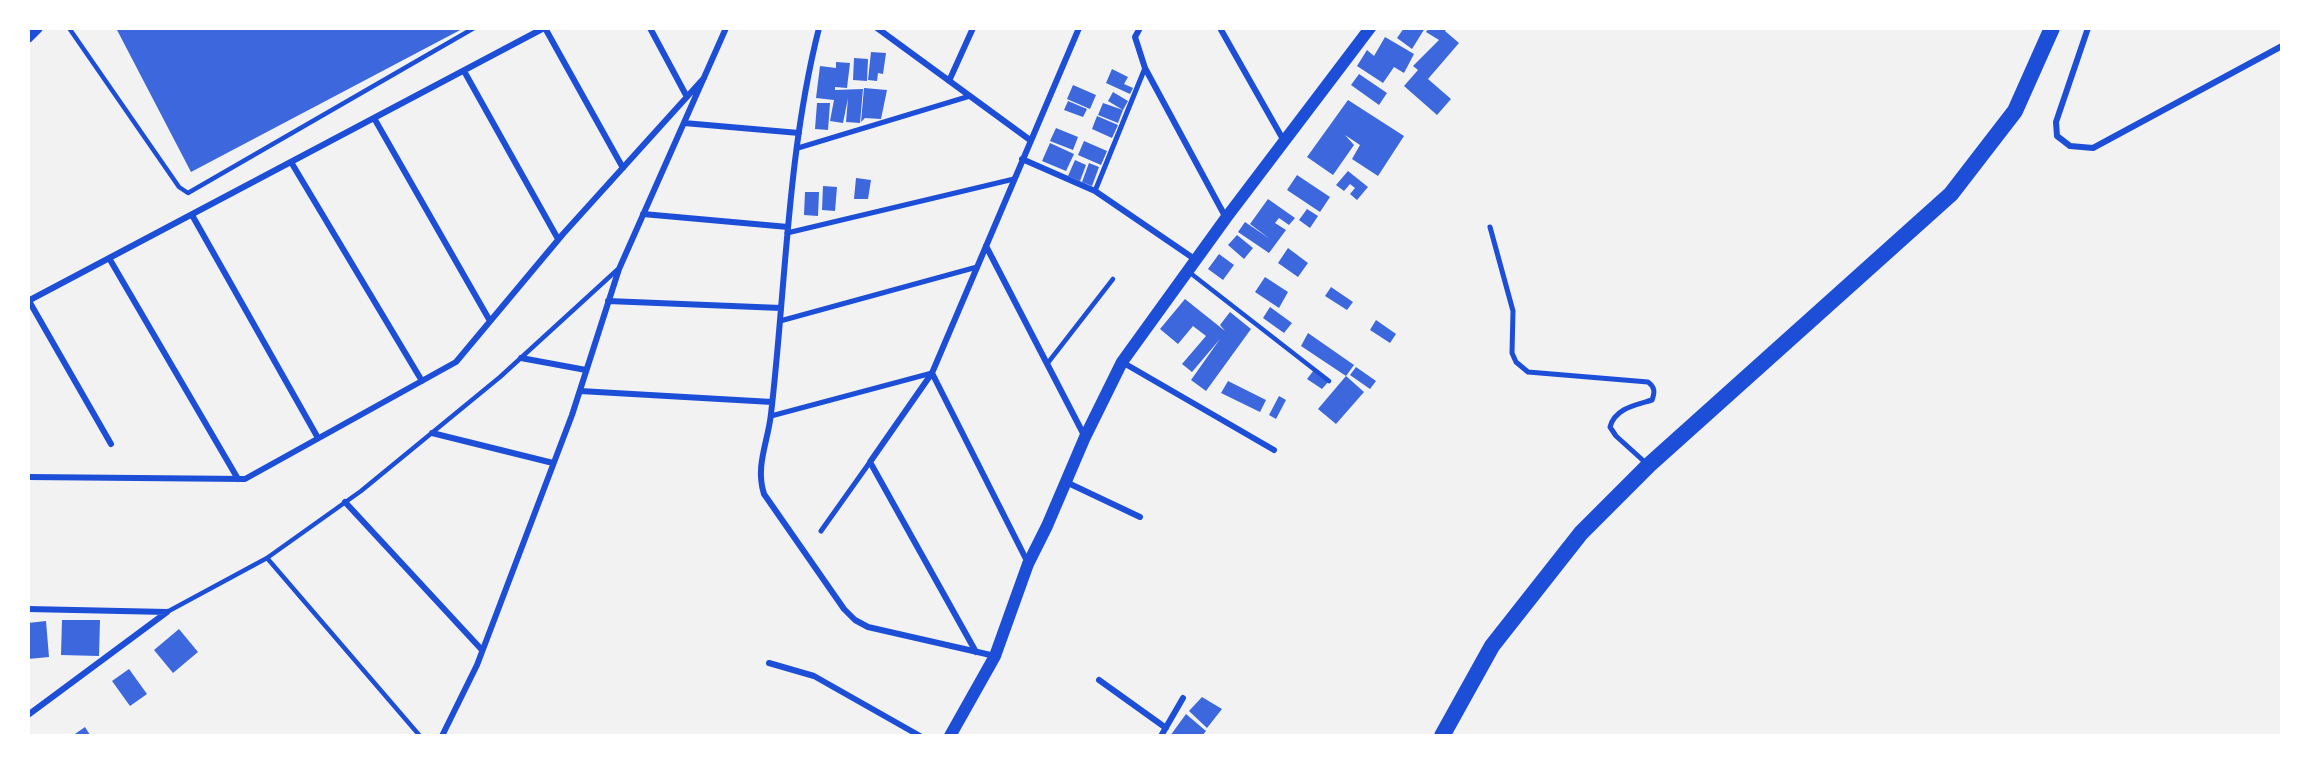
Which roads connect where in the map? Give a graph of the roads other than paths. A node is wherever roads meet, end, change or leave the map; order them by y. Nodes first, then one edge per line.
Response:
1 (38, 28) edge
2 (69, 28) edge
3 (474, 28) edge
4 (544, 28) edge
5 (650, 28) edge
6 (726, 28) edge
7 (819, 28) edge
8 (878, 28) edge
9 (973, 28) edge
10 (1079, 28) edge
11 (1140, 28) edge
12 (1220, 28) edge
13 (1370, 28) edge
14 (2052, 28) edge
15 (2088, 28) edge
16 (28, 38) edge
17 (2282, 46) edge
18 (1145, 68) junction
19 (464, 71) junction
20 (704, 78) junction
21 (949, 81) junction
22 (970, 96) junction
23 (687, 97) junction
24 (374, 118) junction
25 (684, 123) junction
26 (799, 134) junction
27 (1030, 140) junction
28 (1285, 141) junction
29 (798, 148) junction
30 (1022, 159) junction
31 (291, 162) junction
32 (623, 168) junction
33 (1014, 178) junction
34 (1095, 191) junction
35 (192, 214) junction
36 (643, 214) junction
37 (1226, 219) junction
38 (1490, 227) dead end
39 (788, 230) junction
40 (558, 239) junction
41 (986, 246) junction
42 (109, 258) junction
43 (1196, 261) junction
44 (977, 267) junction
45 (618, 269) junction
46 (1189, 272) junction
47 (1113, 279) dead end
48 (29, 301) edge
49 (608, 301) junction
50 (781, 308) junction
51 (490, 321) junction
52 (780, 321) junction
53 (521, 358) junction
54 (1122, 362) junction
55 (1047, 364) junction
56 (586, 370) junction
57 (932, 373) junction
58 (423, 381) junction
59 (1329, 381) dead end
60 (580, 391) junction
61 (772, 402) junction
62 (771, 416) junction
63 (432, 433) junction
64 (1085, 437) junction
65 (318, 438) junction
66 (111, 444) dead end
67 (1274, 450) dead end
68 (870, 462) junction
69 (554, 463) junction
70 (1649, 465) junction
71 (28, 477) edge
72 (238, 479) junction
73 (1066, 482) junction
74 (345, 502) junction
75 (1140, 517) dead end
76 (821, 531) dead end
77 (267, 558) junction
78 (1028, 564) junction
79 (28, 609) edge
80 (167, 612) junction
81 (482, 650) junction
82 (976, 652) junction
83 (995, 656) junction
84 (769, 663) dead end
85 (1099, 680) dead end
86 (1183, 699) dead end
87 (28, 715) edge
88 (1166, 728) junction
89 (420, 735) edge
90 (442, 735) edge
91 (920, 735) edge
92 (950, 735) edge
93 (1161, 735) edge
94 (1442, 735) edge

1 - 16 street
2 - 3 lane
4 - 19 street
4 - 32 street
5 - 23 street
6 - 20 street
7 - 26 street
8 - 21 street
9 - 21 street
10 - 27 street
11 - 18 street
12 - 28 street
13 - 28 main road
14 - 70 highway
15 - 17 street
18 - 34 street
18 - 37 street
19 - 24 street
19 - 40 street
20 - 23 street
20 - 25 street
21 - 22 street
22 - 27 street
22 - 29 street
23 - 32 street
24 - 31 street
24 - 51 street
25 - 26 street
25 - 36 street
26 - 29 street
27 - 30 street
28 - 37 main road
29 - 39 street
30 - 33 street
30 - 34 street
31 - 35 street
31 - 58 street
32 - 40 street
33 - 39 street
33 - 41 street
34 - 43 street
35 - 42 street
35 - 65 street
36 - 39 street
36 - 45 street
37 - 43 main road
38 - 70 street
39 - 50 street
40 - 51 street
41 - 44 street
41 - 55 street
42 - 48 street
42 - 72 street
43 - 46 main road
44 - 52 street
44 - 57 street
45 - 49 street
45 - 53 lane
46 - 54 main road
46 - 59 lane
47 - 55 lane
48 - 66 street
49 - 50 street
49 - 56 street
50 - 52 street
51 - 58 street
52 - 61 street
53 - 56 street
53 - 63 lane
54 - 64 main road
54 - 67 street
55 - 64 street
56 - 60 street
57 - 62 street
57 - 68 street
57 - 78 street
58 - 65 street
60 - 61 street
60 - 69 street
61 - 62 street
62 - 82 street
63 - 69 street
63 - 74 lane
64 - 73 main road
65 - 72 street
68 - 76 street
68 - 82 street
69 - 81 street
70 - 94 highway
71 - 72 street
73 - 75 street
73 - 78 main road
74 - 77 lane
74 - 81 street
77 - 80 lane
77 - 89 lane
78 - 83 main road
79 - 80 street
80 - 87 street
81 - 90 street
82 - 83 street
83 - 92 main road
84 - 91 street
85 - 88 street
86 - 88 street
88 - 93 street

